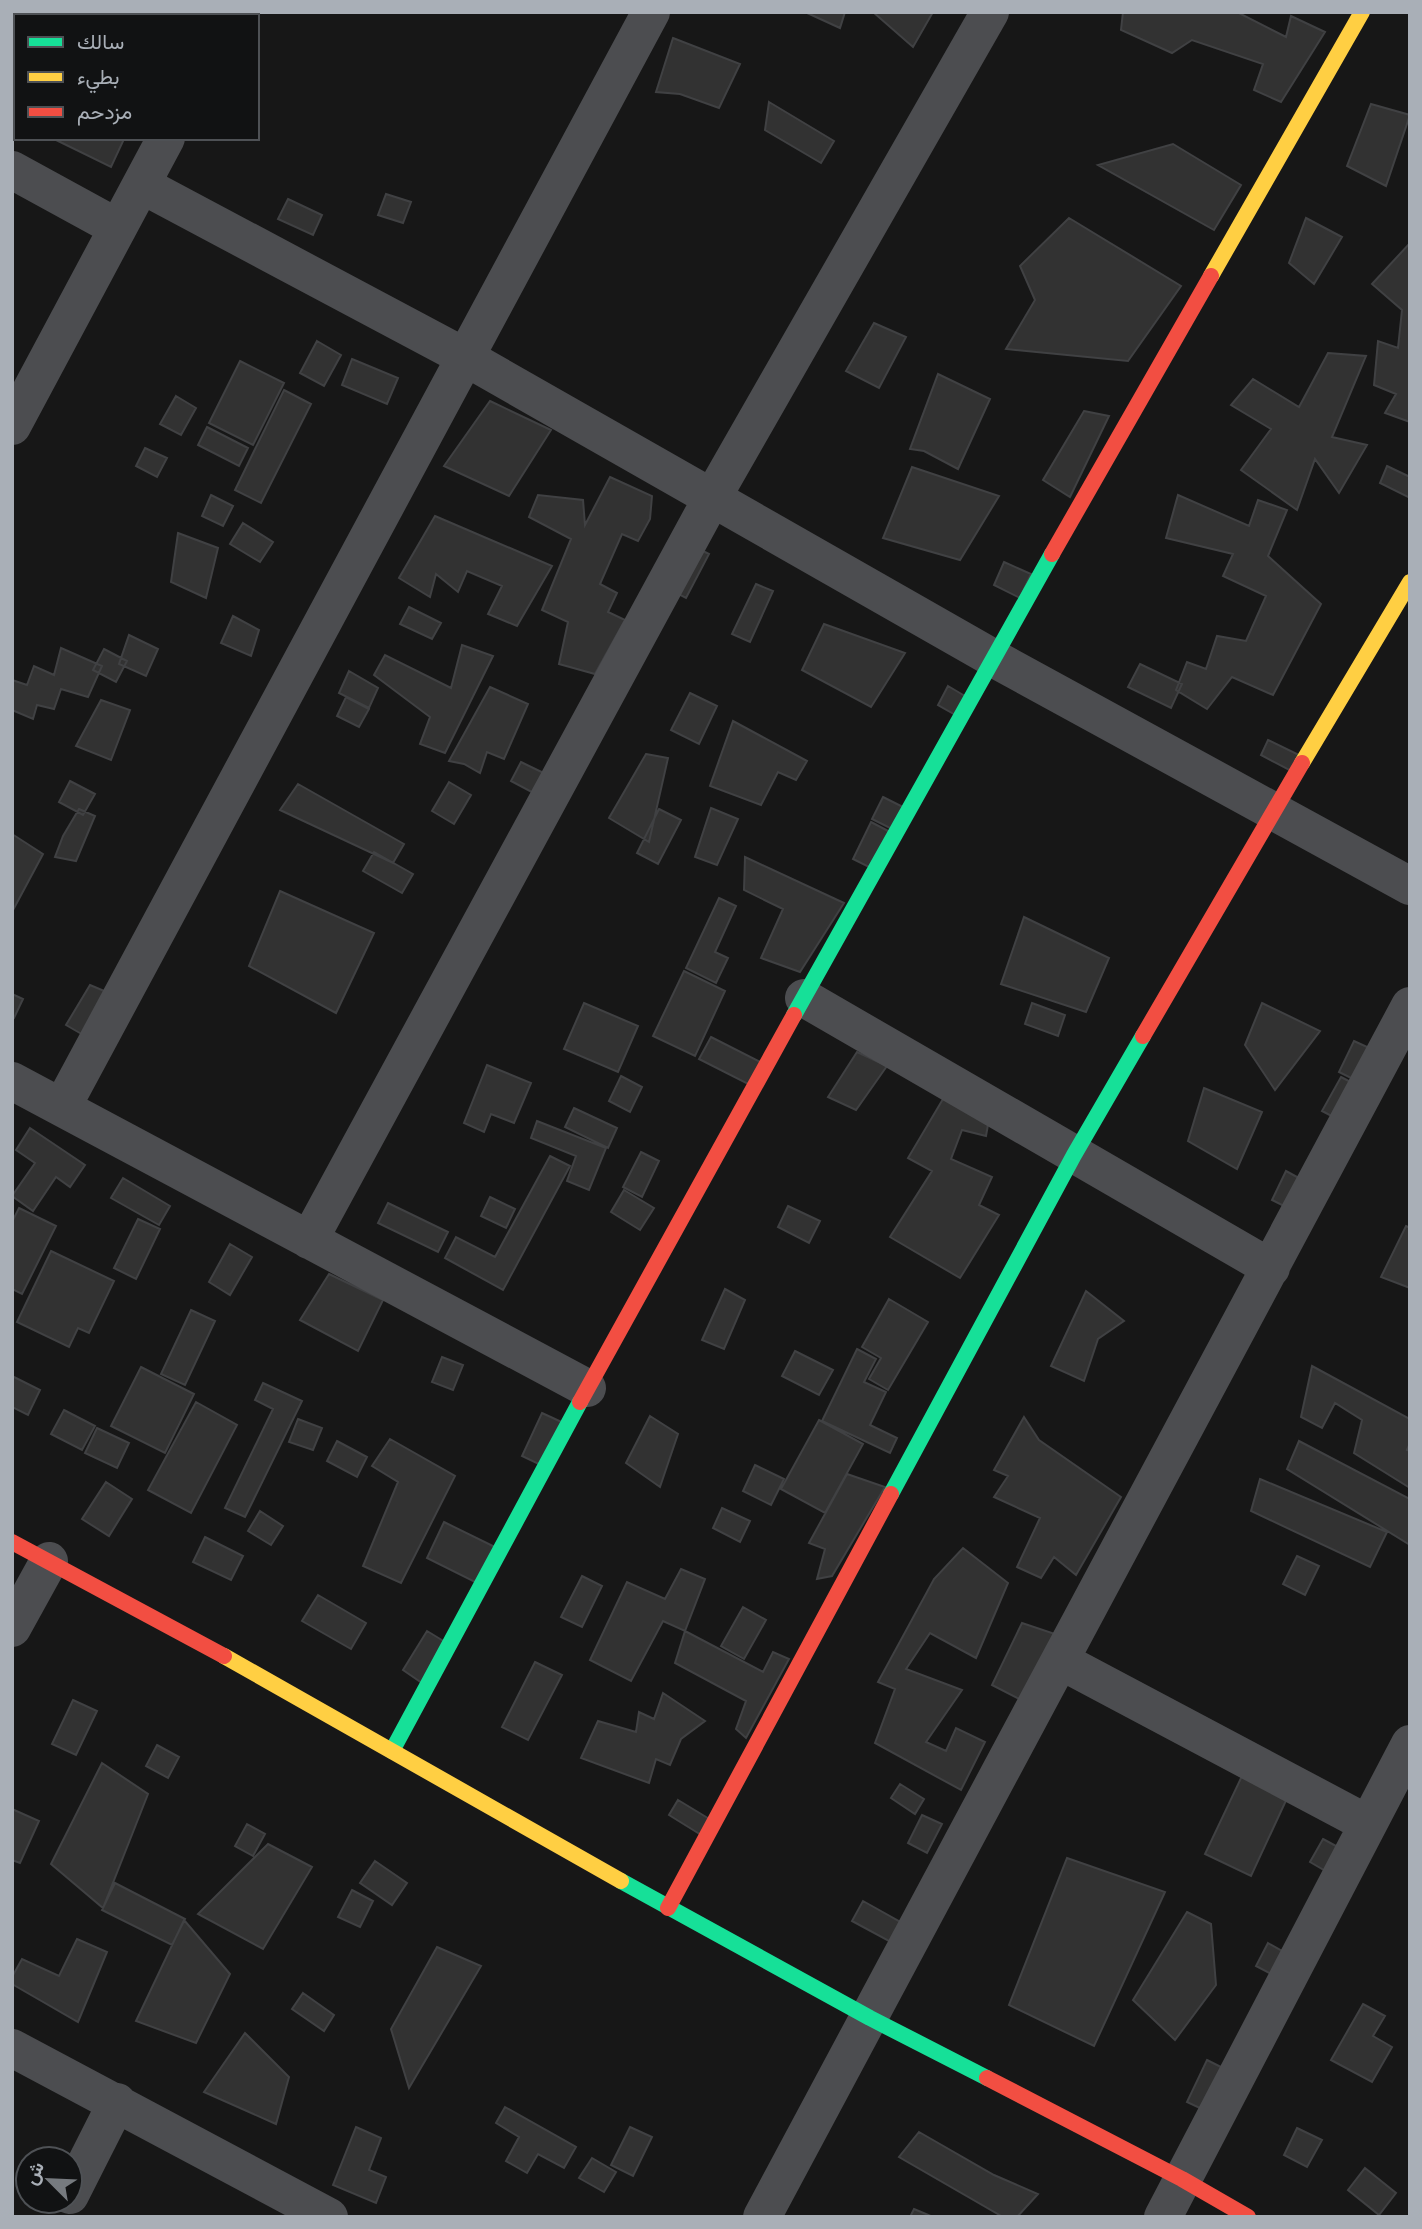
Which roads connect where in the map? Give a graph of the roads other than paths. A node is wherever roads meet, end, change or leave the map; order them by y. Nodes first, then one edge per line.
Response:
1 (652, 12) edge
2 (990, 12) edge
3 (1362, 12) edge
4 (165, 140) edge
5 (12, 170) edge
6 (142, 185) junction
7 (118, 228) junction
8 (466, 357) junction
9 (12, 426) edge
10 (712, 498) junction
11 (1410, 582) edge
12 (993, 658) junction
13 (1274, 810) junction
14 (1410, 886) edge
15 (804, 998) junction
16 (1410, 1006) edge
17 (12, 1081) edge
18 (62, 1108) junction
19 (1074, 1154) junction
20 (309, 1240) junction
21 (1270, 1268) junction
22 (587, 1388) junction
23 (12, 1542) edge
24 (49, 1561) junction
25 (12, 1628) edge
26 (1061, 1661) junction
27 (1410, 1744) edge
28 (392, 1751) junction
29 (1368, 1825) junction
30 (668, 1908) junction
31 (870, 2018) junction
32 (12, 2049) edge
33 (117, 2102) junction
34 (84, 2167) edge
35 (1182, 2179) junction
36 (329, 2217) edge
37 (762, 2217) edge
38 (1163, 2217) edge
39 (1248, 2217) edge

1 - 8 street
2 - 10 street
3 - 12 street
4 - 6 street
5 - 7 street
6 - 7 street
6 - 8 street
7 - 9 street
8 - 10 street
8 - 18 street
10 - 12 street
10 - 20 street
11 - 13 street
12 - 13 street
12 - 15 street
13 - 14 street
13 - 19 street
15 - 19 street
15 - 22 street
16 - 21 street
17 - 18 street
18 - 20 street
19 - 21 street
19 - 30 street
20 - 22 street
21 - 26 street
22 - 28 street
23 - 24 street
24 - 25 street
24 - 28 street
26 - 29 street
26 - 31 street
27 - 29 street
28 - 30 street
29 - 35 street
30 - 31 street
31 - 35 street
31 - 37 street
32 - 33 street
33 - 34 street
33 - 36 street
35 - 38 street
35 - 39 street

